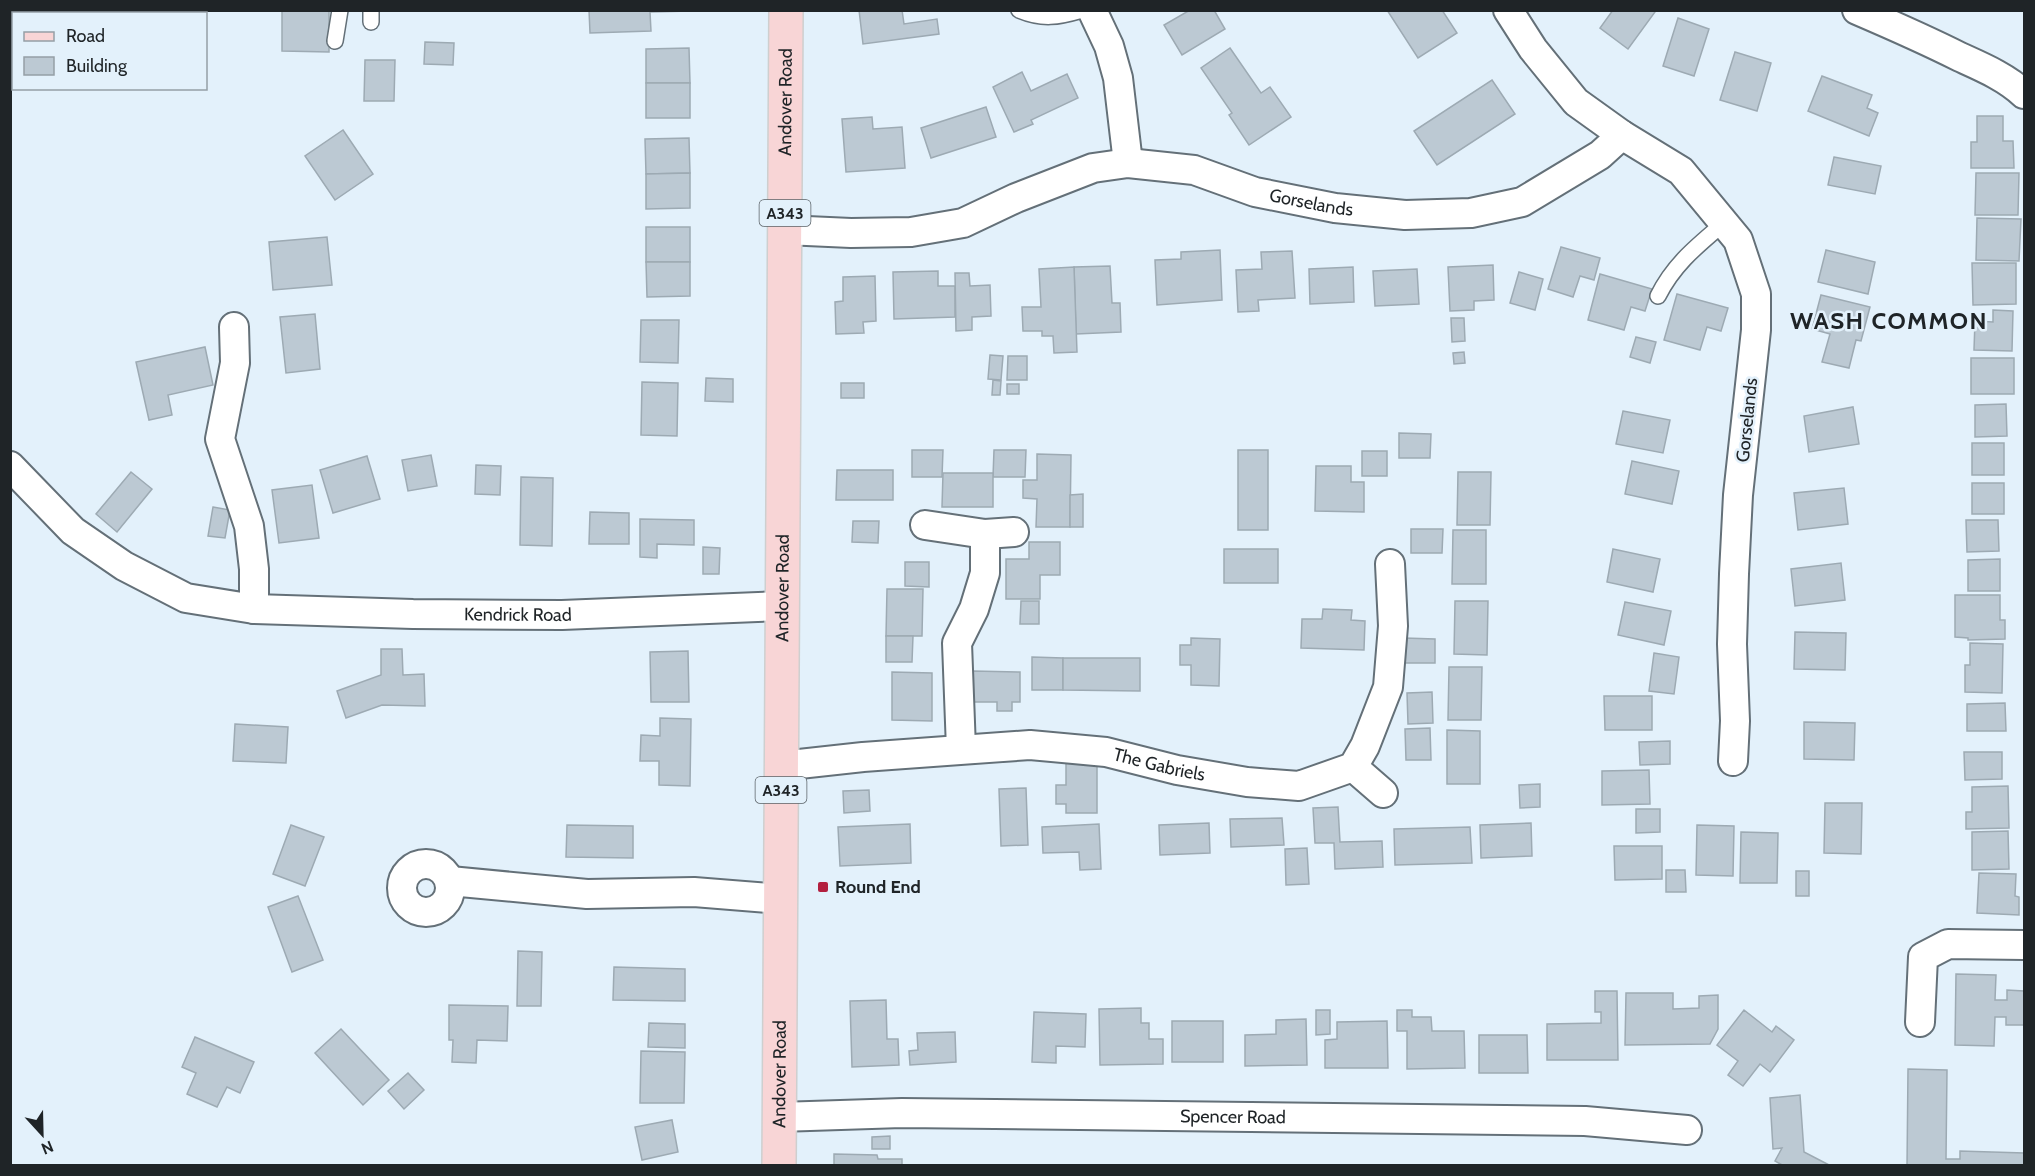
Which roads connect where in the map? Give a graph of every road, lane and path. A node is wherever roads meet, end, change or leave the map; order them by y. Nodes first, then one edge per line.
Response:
1 (339, 10) edge
2 (786, 10) edge
3 (1019, 10) edge
4 (1082, 10) edge
5 (1092, 10) edge
6 (1508, 10) edge
7 (1857, 10) edge
8 (335, 41) dead end
9 (2025, 94) edge
10 (1622, 135) junction
11 (1128, 163) junction
12 (1724, 224) junction
13 (785, 230) junction
14 (1658, 296) dead end
15 (234, 327) dead end
16 (13, 462) edge
17 (925, 525) dead end
18 (1014, 532) dead end
19 (985, 534) junction
20 (1390, 564) dead end
21 (783, 606) junction
22 (254, 609) junction
23 (961, 749) junction
24 (1733, 760) dead end
25 (781, 766) junction
26 (1353, 766) junction
27 (1383, 793) dead end
28 (450, 881) dead end
29 (781, 899) junction
30 (2025, 945) edge
31 (1920, 1022) dead end
32 (779, 1117) junction
33 (1688, 1130) dead end
34 (779, 1166) edge

1 - 8 lane
2 - 13 main road, Andover Road / A343
3 - 4 lane
5 - 11 street
6 - 10 street, Gorselands
7 - 9 street
10 - 11 street, Gorselands
10 - 12 street, Gorselands
11 - 13 street, Gorselands
12 - 14 lane
12 - 24 street, Gorselands
13 - 21 main road, Andover Road / A343
15 - 22 street
16 - 22 street, Kendrick Road
17 - 19 street
18 - 19 street
19 - 23 street
20 - 26 street
21 - 22 street, Kendrick Road
21 - 25 main road, Andover Road / A343
23 - 25 street, The Gabriels
23 - 26 street, The Gabriels
25 - 29 main road, Andover Road / A343
26 - 27 street
28 - 29 street
29 - 32 main road, Andover Road / A343
30 - 31 street
32 - 33 street, Spencer Road
32 - 34 main road, Andover Road / A343

